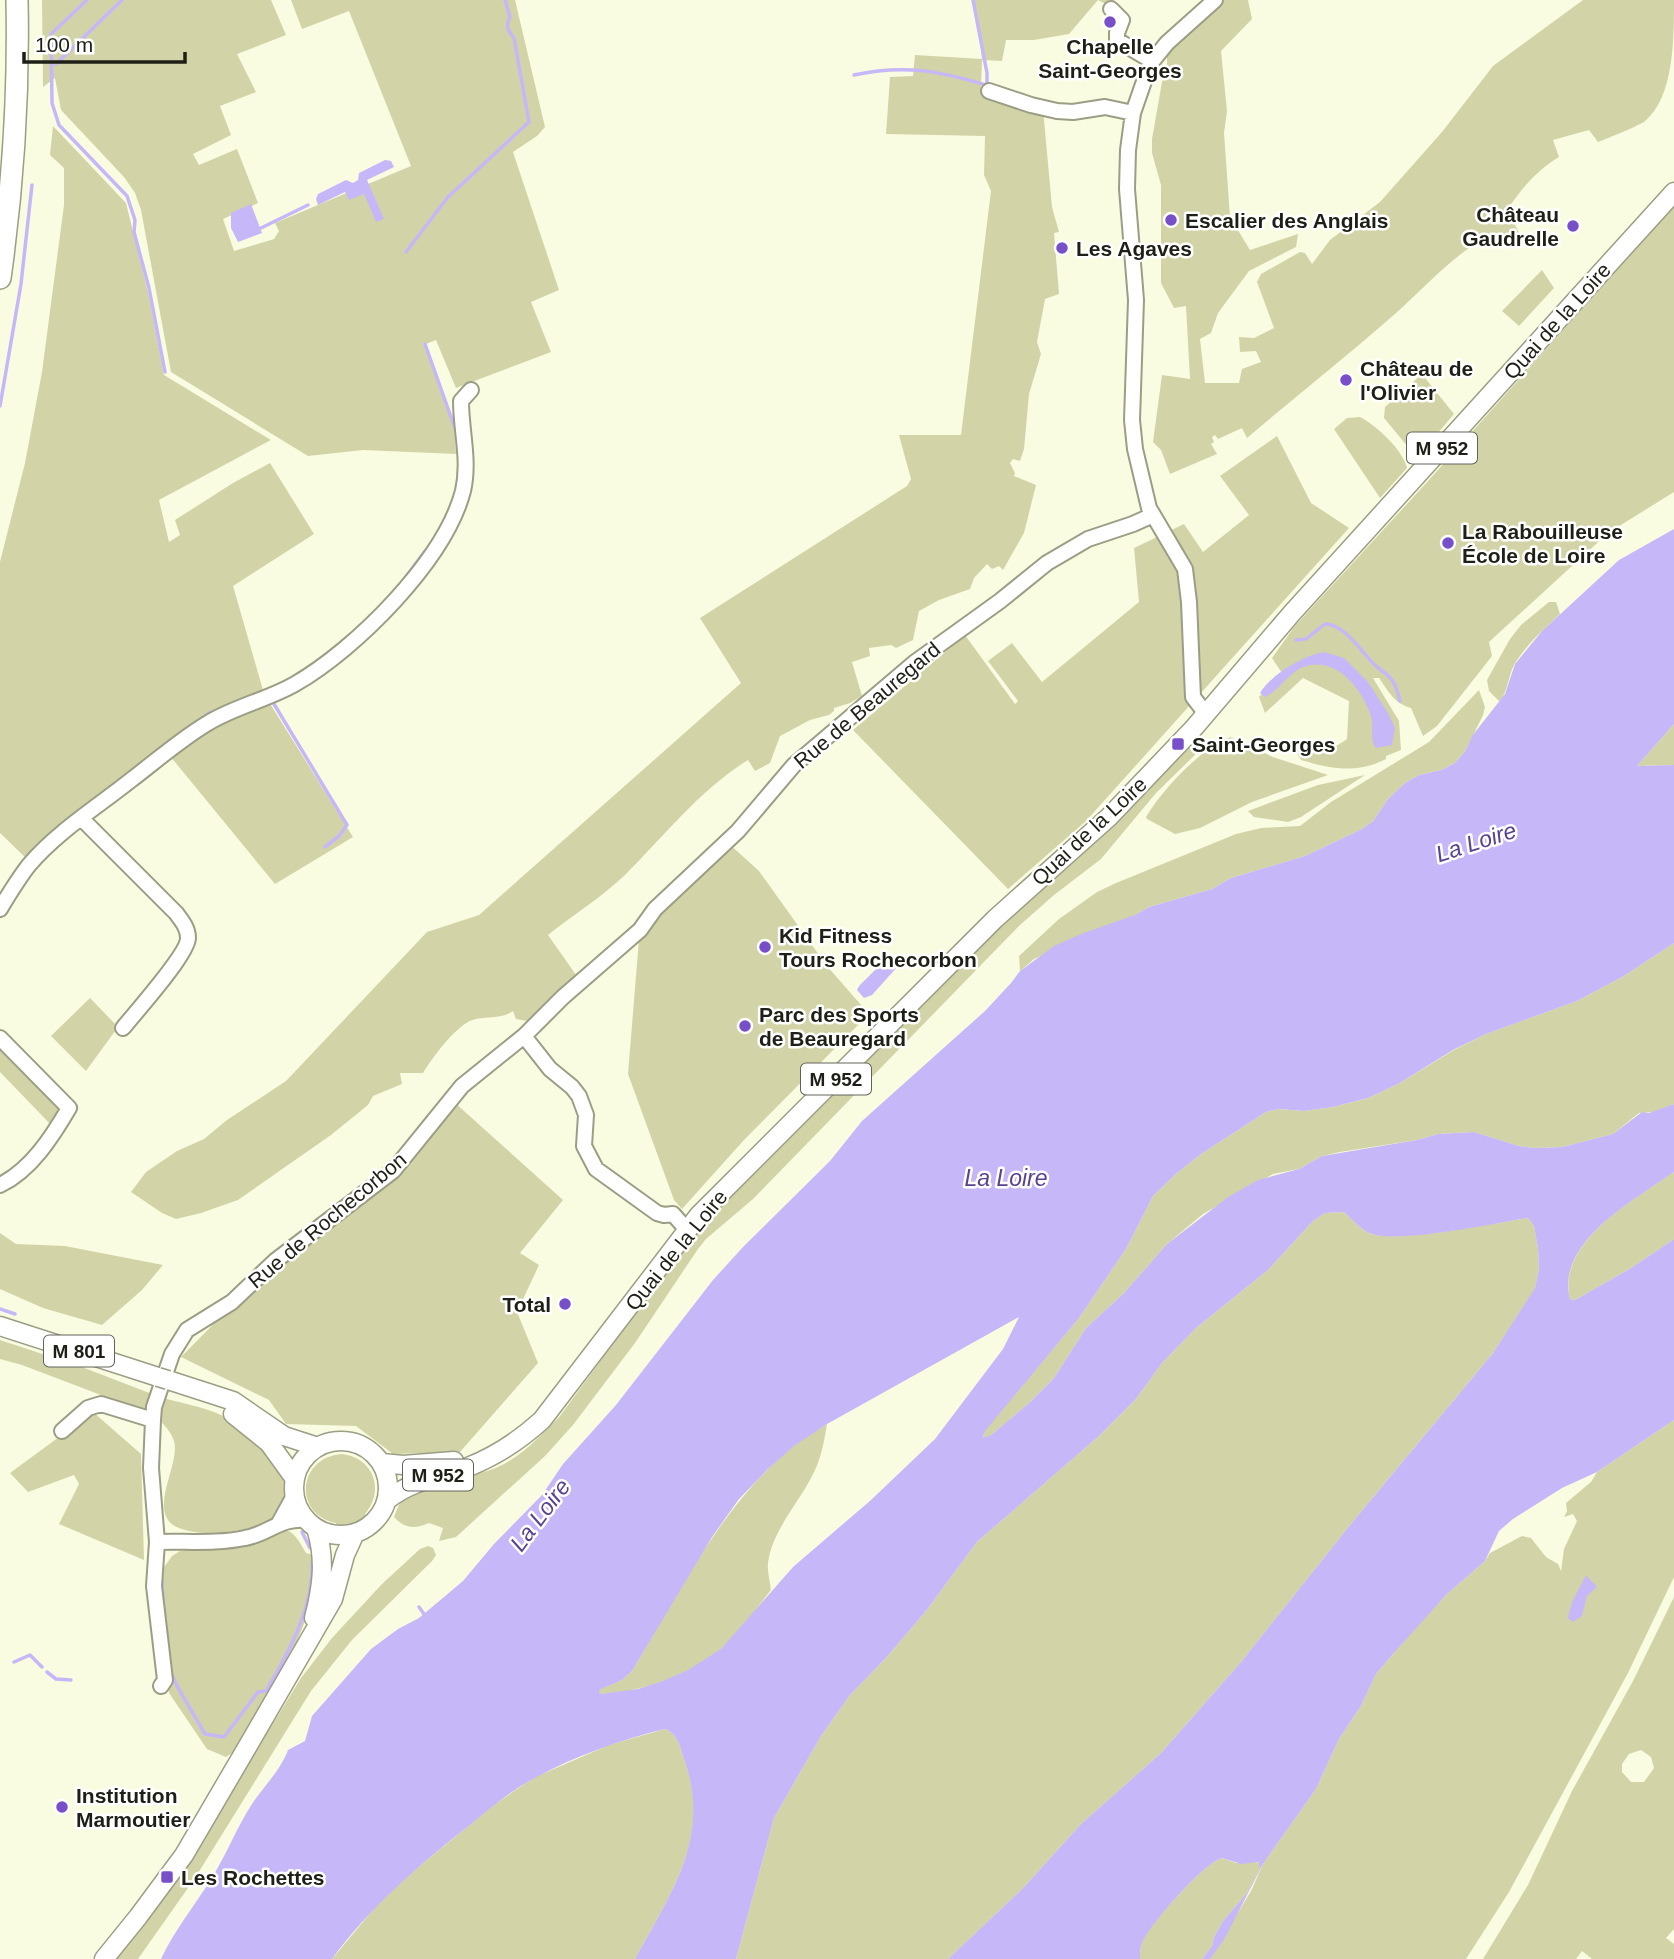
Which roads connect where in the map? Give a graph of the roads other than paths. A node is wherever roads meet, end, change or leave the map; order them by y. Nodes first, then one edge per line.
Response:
1 (17, 0) edge
2 (1214, 0) edge
3 (1111, 9) dead end
4 (1152, 61) junction
5 (989, 91) dead end
6 (1133, 114) junction
7 (1674, 192) edge
8 (0, 278) edge
9 (471, 390) dead end
10 (1153, 515) junction
11 (1206, 714) junction
12 (82, 819) junction
13 (0, 909) edge
14 (123, 1028) dead end
15 (525, 1034) junction
16 (0, 1038) edge
17 (0, 1185) edge
18 (687, 1230) junction
19 (0, 1326) edge
20 (190, 1387) junction
21 (153, 1420) junction
22 (62, 1431) dead end
23 (318, 1447) junction
24 (492, 1456) junction
25 (382, 1463) junction
26 (295, 1487) junction
27 (387, 1500) junction
28 (279, 1523) junction
29 (312, 1524) junction
30 (355, 1533) junction
31 (158, 1542) junction
32 (308, 1642) junction
33 (162, 1686) dead end
34 (104, 1959) edge

1 - 8 highway
2 - 4 street
3 - 4 street
4 - 6 street
5 - 6 street
6 - 10 street
7 - 11 main road, Quai de la Loire / M 952
9 - 12 street
10 - 11 street
10 - 15 street, Rue de Beauregard
11 - 18 main road, Quai de la Loire / M 952
12 - 13 street
12 - 14 street
15 - 18 street
15 - 21 street, Rue de Rochecorbon
16 - 17 street
18 - 24 main road, Quai de la Loire / M 952
19 - 20 main road, M 801
20 - 23 main road, M 801
20 - 26 main road, M 801
21 - 22 street
21 - 31 street, Rue de Rochecorbon
23 - 25 main road
23 - 26 main road
24 - 25 main road, M 952
24 - 27 main road, M 952
25 - 27 main road
26 - 28 street
26 - 29 main road
27 - 30 main road
28 - 29 street
28 - 31 street
29 - 30 main road
29 - 32 main road
30 - 32 main road
31 - 33 street, Rue de Rochecorbon
32 - 34 main road

